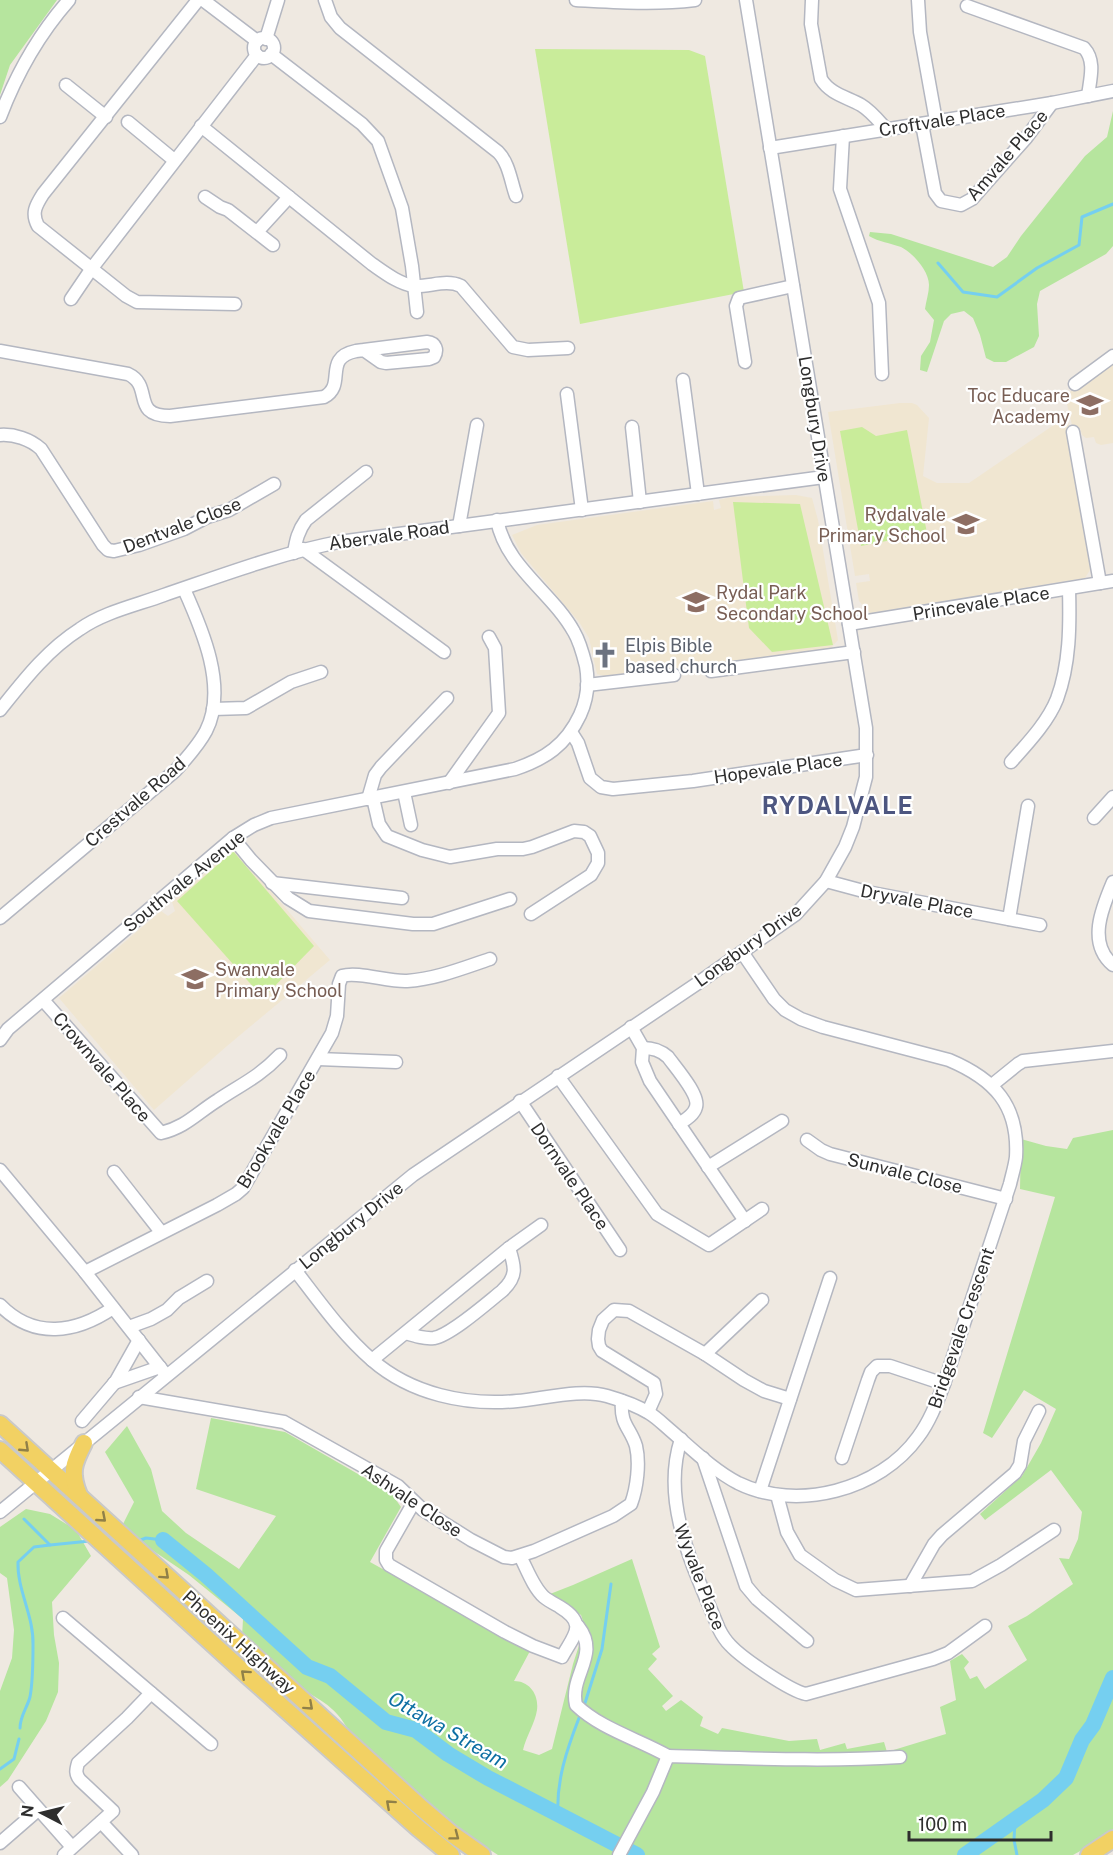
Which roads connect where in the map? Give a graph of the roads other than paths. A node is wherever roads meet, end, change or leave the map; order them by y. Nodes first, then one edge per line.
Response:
1 (69, 0) edge
2 (198, 0) edge
3 (203, 0) edge
4 (278, 0) edge
5 (325, 0) edge
6 (576, 0) edge
7 (695, 0) edge
8 (746, 0) edge
9 (812, 0) edge
10 (918, 0) edge
11 (967, 6) dead end
12 (262, 40) junction
13 (271, 54) junction
14 (257, 55) junction
15 (66, 85) dead end
16 (1113, 91) edge
17 (1088, 96) junction
18 (1052, 103) junction
19 (0, 117) edge
20 (106, 117) junction
21 (936, 121) junction
22 (128, 122) dead end
23 (922, 124) junction
24 (201, 126) junction
25 (886, 129) junction
26 (843, 136) junction
27 (770, 148) junction
28 (174, 160) junction
29 (516, 196) dead end
30 (206, 197) dead end
31 (289, 197) junction
32 (257, 232) junction
33 (273, 245) dead end
34 (412, 266) junction
35 (92, 268) junction
36 (396, 280) junction
37 (414, 286) junction
38 (793, 286) junction
39 (71, 299) dead end
40 (235, 304) dead end
41 (417, 312) dead end
42 (568, 348) dead end
43 (364, 350) junction
44 (0, 351) edge
45 (1113, 356) edge
46 (745, 362) dead end
47 (882, 374) dead end
48 (683, 380) dead end
49 (1075, 384) dead end
50 (567, 394) dead end
51 (477, 426) dead end
52 (632, 427) dead end
53 (1073, 432) dead end
54 (0, 435) edge
55 (366, 472) dead end
56 (824, 477) junction
57 (274, 484) dead end
58 (698, 494) junction
59 (640, 502) junction
60 (582, 510) junction
61 (497, 520) junction
62 (459, 525) junction
63 (299, 551) junction
64 (1113, 581) edge
65 (1100, 584) junction
66 (184, 589) junction
67 (1069, 589) junction
68 (849, 624) junction
69 (489, 637) dead end
70 (444, 652) dead end
71 (854, 652) junction
72 (711, 671) dead end
73 (321, 672) dead end
74 (674, 675) dead end
75 (587, 685) junction
76 (447, 698) dead end
77 (213, 709) junction
78 (0, 710) edge
79 (571, 732) junction
80 (867, 755) junction
81 (1011, 762) dead end
82 (449, 783) junction
83 (404, 792) junction
84 (1113, 797) edge
85 (370, 799) junction
86 (1028, 806) dead end
87 (1094, 818) dead end
88 (411, 825) dead end
89 (233, 838) junction
90 (826, 880) junction
91 (1113, 882) edge
92 (272, 883) junction
93 (402, 898) dead end
94 (510, 899) dead end
95 (531, 914) dead end
96 (0, 918) edge
97 (1009, 918) junction
98 (1040, 925) dead end
99 (742, 952) junction
100 (490, 959) dead end
101 (1113, 965) edge
102 (43, 1000) junction
103 (631, 1027) junction
104 (0, 1040) edge
105 (643, 1048) junction
106 (1113, 1051) edge
107 (280, 1056) dead end
108 (318, 1059) junction
109 (396, 1062) dead end
110 (558, 1076) junction
111 (993, 1085) junction
112 (520, 1101) junction
113 (782, 1121) dead end
114 (679, 1124) junction
115 (807, 1140) dead end
116 (708, 1167) junction
117 (0, 1170) edge
118 (114, 1172) dead end
119 (1006, 1199) junction
120 (762, 1209) dead end
121 (745, 1221) junction
122 (541, 1225) dead end
123 (161, 1232) junction
124 (510, 1248) junction
125 (620, 1250) dead end
126 (295, 1270) junction
127 (85, 1272) junction
128 (830, 1278) dead end
129 (207, 1281) dead end
130 (762, 1300) dead end
131 (0, 1305) edge
132 (113, 1308) junction
133 (129, 1327) junction
134 (406, 1333) junction
135 (139, 1340) junction
136 (705, 1354) junction
137 (372, 1360) junction
138 (163, 1371) junction
139 (114, 1383) junction
140 (944, 1384) junction
141 (138, 1397) junction
142 (790, 1399) junction
143 (622, 1401) junction
144 (1039, 1411) dead end
145 (648, 1412) junction
146 (82, 1421) dead end
147 (0, 1424) edge
148 (681, 1439) junction
149 (84, 1443) junction
150 (0, 1450) edge
151 (703, 1458) junction
152 (842, 1458) dead end
153 (51, 1471) junction
154 (36, 1482) junction
155 (760, 1491) junction
156 (777, 1495) junction
157 (81, 1500) junction
158 (414, 1502) junction
159 (0, 1512) edge
160 (1054, 1530) dead end
161 (520, 1556) junction
162 (910, 1586) junction
163 (63, 1618) dead end
164 (578, 1626) junction
165 (985, 1626) dead end
166 (807, 1641) dead end
167 (151, 1693) junction
168 (211, 1744) dead end
169 (668, 1756) junction
170 (900, 1757) dead end
171 (19, 1787) dead end
172 (38, 1810) junction
173 (101, 1822) junction
174 (0, 1843) edge
175 (1111, 1844) edge
176 (68, 1851) edge
177 (132, 1855) edge
178 (451, 1855) edge
179 (482, 1855) edge
180 (619, 1855) edge
181 (1089, 1855) edge

1 - 19 street
2 - 20 street
3 - 12 street
4 - 12 street
5 - 29 street
6 - 7 street
8 - 27 street, Longbury Drive
9 - 25 street
10 - 21 street
11 - 17 street
12 - 13 street
12 - 14 street
13 - 14 street
13 - 34 street
14 - 24 street
15 - 20 street
16 - 17 street, Croftvale Place
17 - 18 street, Croftvale Place
18 - 21 street, Croftvale Place
18 - 23 street, Amvale Place
20 - 35 street
21 - 23 street, Croftvale Place
22 - 28 street
23 - 25 street, Croftvale Place
24 - 28 street
24 - 31 street
25 - 26 street, Croftvale Place
26 - 27 street, Croftvale Place
26 - 47 street
27 - 38 street, Longbury Drive
28 - 35 street
30 - 32 street
31 - 32 street
31 - 36 street
32 - 33 street
34 - 36 street
34 - 37 street
35 - 39 street
35 - 40 street
36 - 37 street
37 - 41 street
37 - 42 street
38 - 46 street
38 - 56 street, Longbury Drive
43 - 43 street
43 - 44 street
45 - 49 street
48 - 58 street
50 - 60 street
51 - 62 street
52 - 59 street
53 - 65 street
54 - 57 street, Dentvale Close
55 - 63 street
56 - 58 street, Abervale Road
56 - 68 street, Longbury Drive
58 - 59 street, Abervale Road
59 - 60 street, Abervale Road
60 - 61 street, Abervale Road
61 - 62 street, Abervale Road
61 - 75 street, Southvale Avenue
62 - 63 street, Abervale Road
63 - 66 street, Abervale Road
63 - 70 street
64 - 65 street, Princevale Place
65 - 67 street, Princevale Place
66 - 77 street, Crestvale Road
66 - 78 street, Abervale Road
67 - 68 street, Princevale Place
67 - 81 street
68 - 71 street, Longbury Drive
69 - 82 street
71 - 72 street
71 - 80 street, Longbury Drive
73 - 77 street
74 - 75 street
75 - 79 street, Southvale Avenue
76 - 85 street
77 - 96 street, Crestvale Road
79 - 80 street, Hopevale Place
79 - 82 street, Southvale Avenue
80 - 90 street, Longbury Drive
82 - 83 street, Southvale Avenue
83 - 85 street, Southvale Avenue
83 - 88 street
84 - 87 street
85 - 89 street, Southvale Avenue
85 - 95 street
86 - 97 street
89 - 92 street
89 - 102 street, Southvale Avenue
90 - 97 street, Dryvale Place
90 - 99 street, Longbury Drive
91 - 101 street
92 - 93 street
92 - 94 street
97 - 98 street, Dryvale Place
99 - 103 street, Longbury Drive
99 - 111 street, Bridgevale Crescent
100 - 108 street, Brookvale Place
102 - 104 street, Southvale Avenue
102 - 107 street, Crownvale Place
103 - 105 street
103 - 110 street, Longbury Drive
105 - 114 street
105 - 114 street
106 - 111 street
108 - 109 street
108 - 123 street, Brookvale Place
110 - 112 street, Longbury Drive
110 - 121 street
111 - 119 street, Bridgevale Crescent
112 - 125 street, Dornvale Place
112 - 126 street, Longbury Drive
113 - 116 street
114 - 116 street
115 - 119 street, Sunvale Close
116 - 121 street
117 - 127 street
118 - 123 street
119 - 140 street, Bridgevale Crescent
120 - 121 street
122 - 124 street
123 - 127 street, Brookvale Place
124 - 134 street
124 - 134 street
126 - 137 street, Bridgevale Crescent
126 - 138 street, Longbury Drive
127 - 132 street
128 - 142 street
129 - 133 street
130 - 136 street
131 - 132 street
132 - 133 street
133 - 135 street
134 - 137 street
135 - 138 street
135 - 139 street
136 - 142 street
136 - 145 street
137 - 143 street, Bridgevale Crescent
138 - 139 street
138 - 141 street, Longbury Drive
139 - 146 street
140 - 152 street
140 - 156 street, Bridgevale Crescent
141 - 149 street, Longbury Drive
141 - 158 street, Ashvale Close
142 - 155 street
143 - 145 street, Bridgevale Crescent
143 - 161 street
144 - 162 street
145 - 148 street, Bridgevale Crescent
147 -> 153 main road, Phoenix Highway
148 - 151 street, Bridgevale Crescent
148 - 165 street, Wyvale Place
149 - 153 street, Longbury Drive
149 - 157 main road
150 - 154 main road, Phoenix Highway
151 - 155 street, Bridgevale Crescent
151 - 166 street
153 - 154 street, Longbury Drive
153 - 157 main road, Phoenix Highway
154 - 159 street, Longbury Drive
178 -> 154 main road, Phoenix Highway
155 - 156 street, Bridgevale Crescent
156 - 162 street
157 -> 179 main road, Phoenix Highway
158 - 161 street, Ashvale Close
158 - 164 street
160 - 162 street
161 - 164 street
163 - 167 street
164 - 169 street
167 - 168 street
167 - 173 street
169 - 170 street
169 - 180 street
171 - 172 street
172 - 174 street
172 - 176 street
173 - 176 street
173 - 177 street
175 - 181 main road

